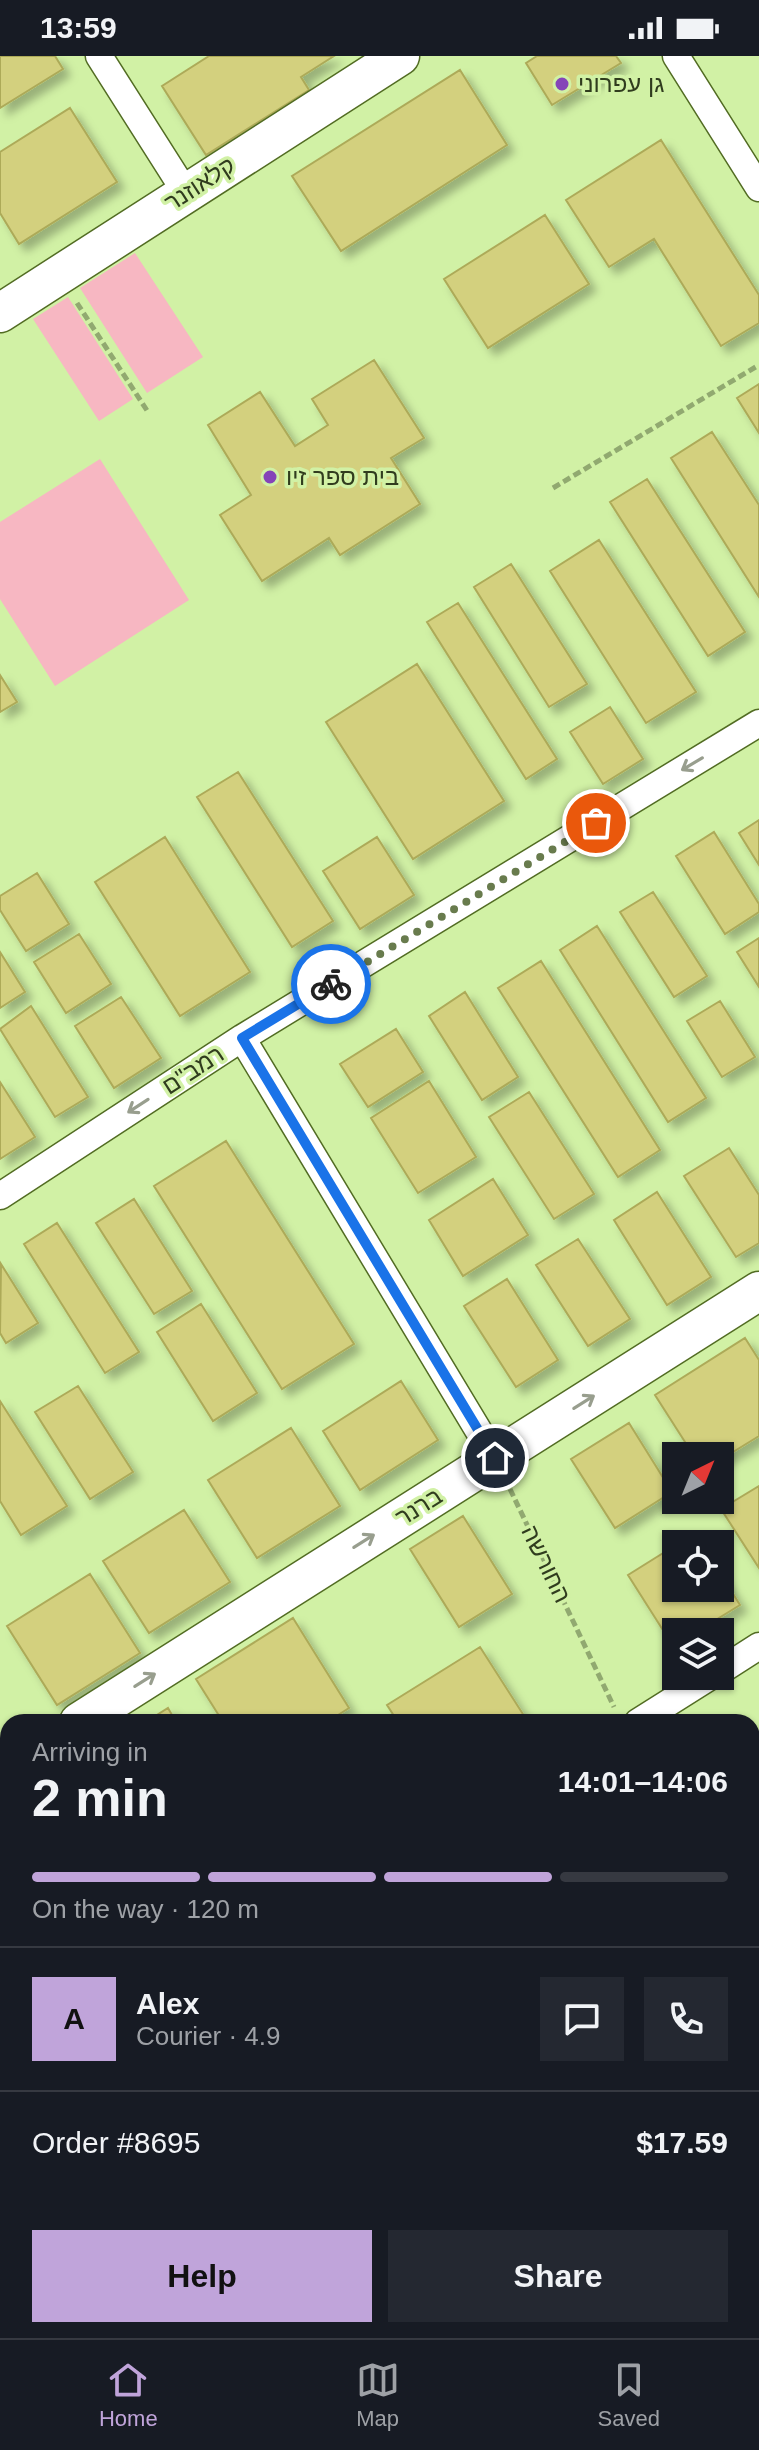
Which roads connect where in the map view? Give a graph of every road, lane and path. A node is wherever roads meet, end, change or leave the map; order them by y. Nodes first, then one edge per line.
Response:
1 (99, 56) edge
2 (400, 56) edge
3 (676, 56) edge
4 (759, 188) edge
5 (186, 193) junction
6 (59, 275) junction
7 (0, 313) edge
8 (759, 365) edge
9 (148, 412) dead end
10 (553, 488) dead end
11 (759, 723) edge
12 (242, 1038) junction
13 (0, 1196) edge
14 (759, 1291) edge
15 (495, 1458) junction
16 (759, 1646) edge
17 (734, 1662) edge
18 (681, 1690) edge
19 (92, 1714) edge
20 (626, 1714) edge
21 (629, 1714) edge

1 - 5 street
2 - 5 street, קלאוזנר
3 - 4 street
5 - 6 street, קלאוזנר
6 - 7 street, קלאוזנר
6 - 9 path
8 - 10 path
11 -> 12 street, רמב"ם
12 -> 13 street, רמב"ם
12 - 15 street
15 -> 14 street, ברנר
19 -> 15 street, ברנר
15 - 20 path, החורשה
16 - 17 street
18 - 21 street

